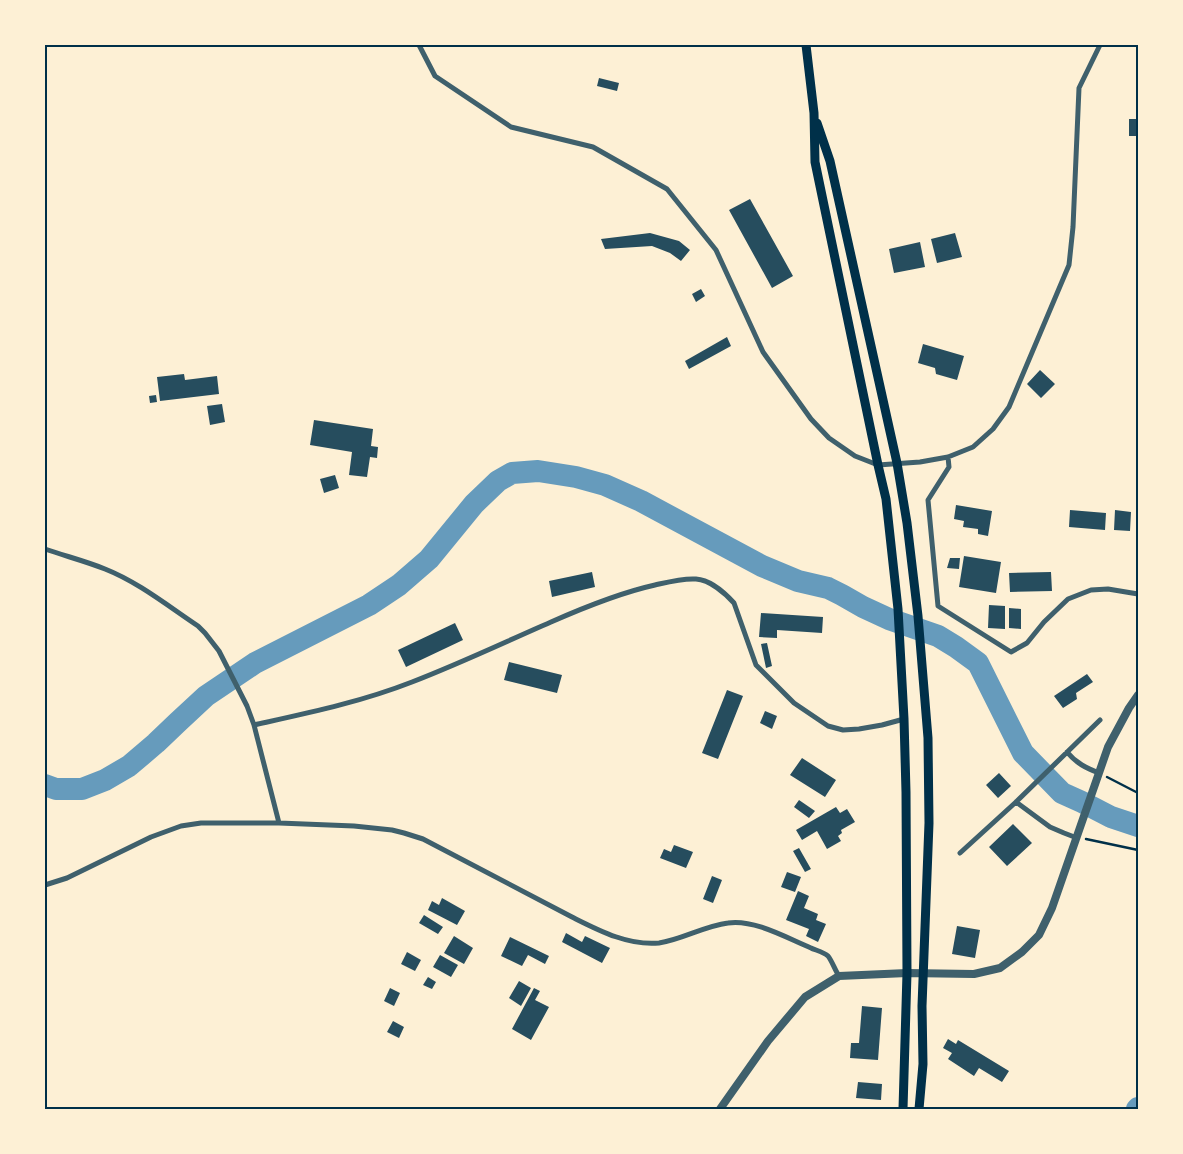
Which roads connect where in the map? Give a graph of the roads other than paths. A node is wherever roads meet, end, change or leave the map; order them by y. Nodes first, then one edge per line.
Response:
1 (419, 45) edge
2 (806, 45) edge
3 (1100, 45) edge
4 (814, 113) junction
5 (948, 457) junction
6 (897, 463) junction
7 (878, 465) junction
8 (45, 549) edge
9 (1138, 594) edge
10 (1138, 695) edge
11 (904, 719) junction
12 (1100, 720) dead end
13 (254, 725) junction
14 (1067, 752) junction
15 (1098, 773) junction
16 (1016, 802) junction
17 (279, 823) junction
18 (1077, 838) junction
19 (960, 853) dead end
20 (45, 885) edge
21 (907, 973) junction
22 (923, 974) junction
23 (839, 976) junction
24 (720, 1109) edge
25 (902, 1109) edge
26 (919, 1109) edge

1 - 7 street
2 - 4 main road
3 - 5 street
4 - 6 main road
4 - 7 main road
5 - 6 street
5 - 9 street
6 - 7 street
6 - 22 main road
7 - 11 main road
8 - 13 street
10 - 15 street
11 - 13 street
11 - 21 main road
12 - 14 street
13 - 17 street
14 - 15 street
14 - 16 street
15 - 18 street
16 - 18 street
16 - 19 street
17 - 20 street
17 - 23 street
18 - 22 street
21 - 22 street
21 - 23 street
21 - 25 main road
22 - 26 main road
23 - 24 street

